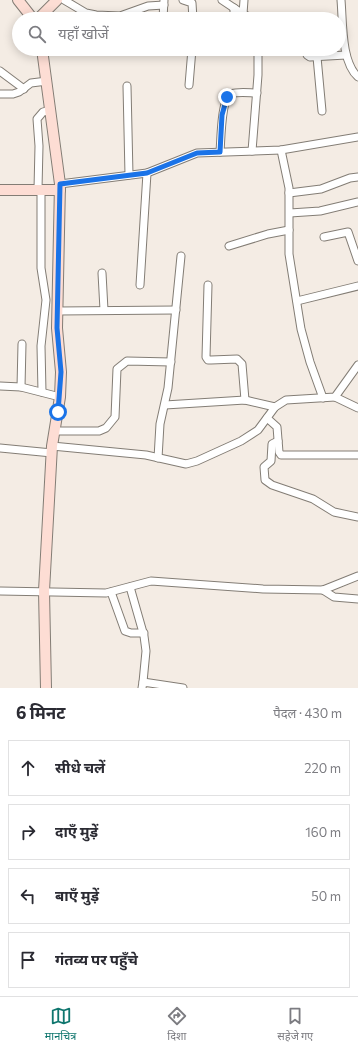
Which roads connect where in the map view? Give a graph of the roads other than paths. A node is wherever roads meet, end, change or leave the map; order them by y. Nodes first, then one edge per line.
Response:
1 (18, 0) edge
2 (57, 0) edge
3 (64, 0) edge
4 (183, 0) edge
5 (222, 0) edge
6 (244, 0) edge
7 (341, 0) edge
8 (164, 2) edge
9 (234, 8) junction
10 (27, 12) edge
11 (45, 12) edge
12 (84, 12) edge
13 (131, 12) edge
14 (163, 12) edge
15 (193, 12) edge
16 (234, 12) edge
17 (240, 12) edge
18 (243, 12) edge
19 (342, 12) edge
20 (346, 55) edge
21 (43, 56) edge
22 (191, 56) edge
23 (258, 56) edge
24 (308, 56) edge
25 (332, 56) edge
26 (317, 57) junction
27 (0, 70) edge
28 (358, 77) edge
29 (47, 81) junction
30 (189, 85) dead end
31 (127, 86) dead end
32 (24, 89) junction
33 (257, 93) junction
34 (0, 94) edge
35 (51, 110) junction
36 (322, 111) dead end
37 (358, 137) edge
38 (281, 150) junction
39 (220, 152) junction
40 (252, 152) junction
41 (147, 173) junction
42 (129, 175) junction
43 (358, 177) edge
44 (60, 187) junction
45 (39, 189) junction
46 (0, 190) edge
47 (289, 193) junction
48 (358, 202) edge
49 (290, 213) junction
50 (289, 230) junction
51 (324, 237) dead end
52 (229, 246) dead end
53 (181, 256) dead end
54 (358, 261) edge
55 (102, 273) dead end
56 (140, 285) dead end
57 (208, 285) dead end
58 (358, 286) edge
59 (297, 301) junction
60 (104, 310) junction
61 (176, 310) junction
62 (58, 311) junction
63 (22, 344) dead end
64 (171, 362) junction
65 (358, 366) edge
66 (0, 386) edge
67 (21, 387) junction
68 (42, 392) junction
69 (60, 397) junction
70 (335, 397) junction
71 (323, 398) junction
72 (358, 399) edge
73 (245, 400) junction
74 (349, 404) junction
75 (164, 405) junction
76 (274, 406) junction
77 (358, 408) edge
78 (267, 418) junction
79 (54, 431) junction
80 (278, 442) junction
81 (0, 448) edge
82 (52, 449) junction
83 (358, 455) edge
84 (158, 458) junction
85 (358, 517) edge
86 (358, 576) edge
87 (130, 587) junction
88 (323, 590) junction
89 (0, 591) edge
90 (44, 591) junction
91 (111, 592) junction
92 (358, 599) edge
93 (144, 634) junction
94 (143, 685) edge
95 (46, 688) edge
96 (183, 688) edge

1 - 10 main road
2 - 11 main road
3 - 12 street
4 - 15 street
5 - 9 street
6 - 18 street
7 - 19 street
8 - 13 street
8 - 14 street
9 - 16 street
9 - 17 street
20 - 28 street
21 - 29 main road
22 - 30 street
23 - 33 street
24 - 26 street
25 - 26 street
26 - 36 street
27 - 32 street
29 - 32 street
29 - 35 main road
31 - 42 street
32 - 34 street
33 - 39 street
33 - 40 street
35 - 44 main road
35 - 45 street
37 - 38 street
38 - 40 street
38 - 47 street
39 - 40 street
39 - 41 street
41 - 42 street
41 - 56 street
42 - 44 street
43 - 47 street
44 - 45 main road
44 - 62 main road
45 - 46 main road
45 - 68 street
47 - 49 street
48 - 49 street
49 - 50 street
50 - 52 street
50 - 59 street
51 - 54 street
53 - 61 street
55 - 60 street
57 - 73 street
58 - 59 street
59 - 71 street
60 - 61 street
60 - 62 street
61 - 64 street
62 - 69 main road
63 - 67 street
64 - 75 street
64 - 79 street
65 - 70 street
66 - 67 street
67 - 68 street
68 - 69 street
69 - 79 main road
70 - 71 street
70 - 74 street
71 - 76 street
72 - 74 street
73 - 75 street
73 - 76 street
74 - 77 street
75 - 84 street
76 - 78 street
78 - 80 street
78 - 84 street
79 - 82 main road
80 - 83 street
80 - 85 street
81 - 82 street
82 - 84 street
82 - 90 main road
86 - 88 street
87 - 88 street
87 - 91 street
87 - 93 street
88 - 92 street
89 - 90 street
90 - 91 street
90 - 95 main road
91 - 93 street
93 - 94 street
94 - 96 street

